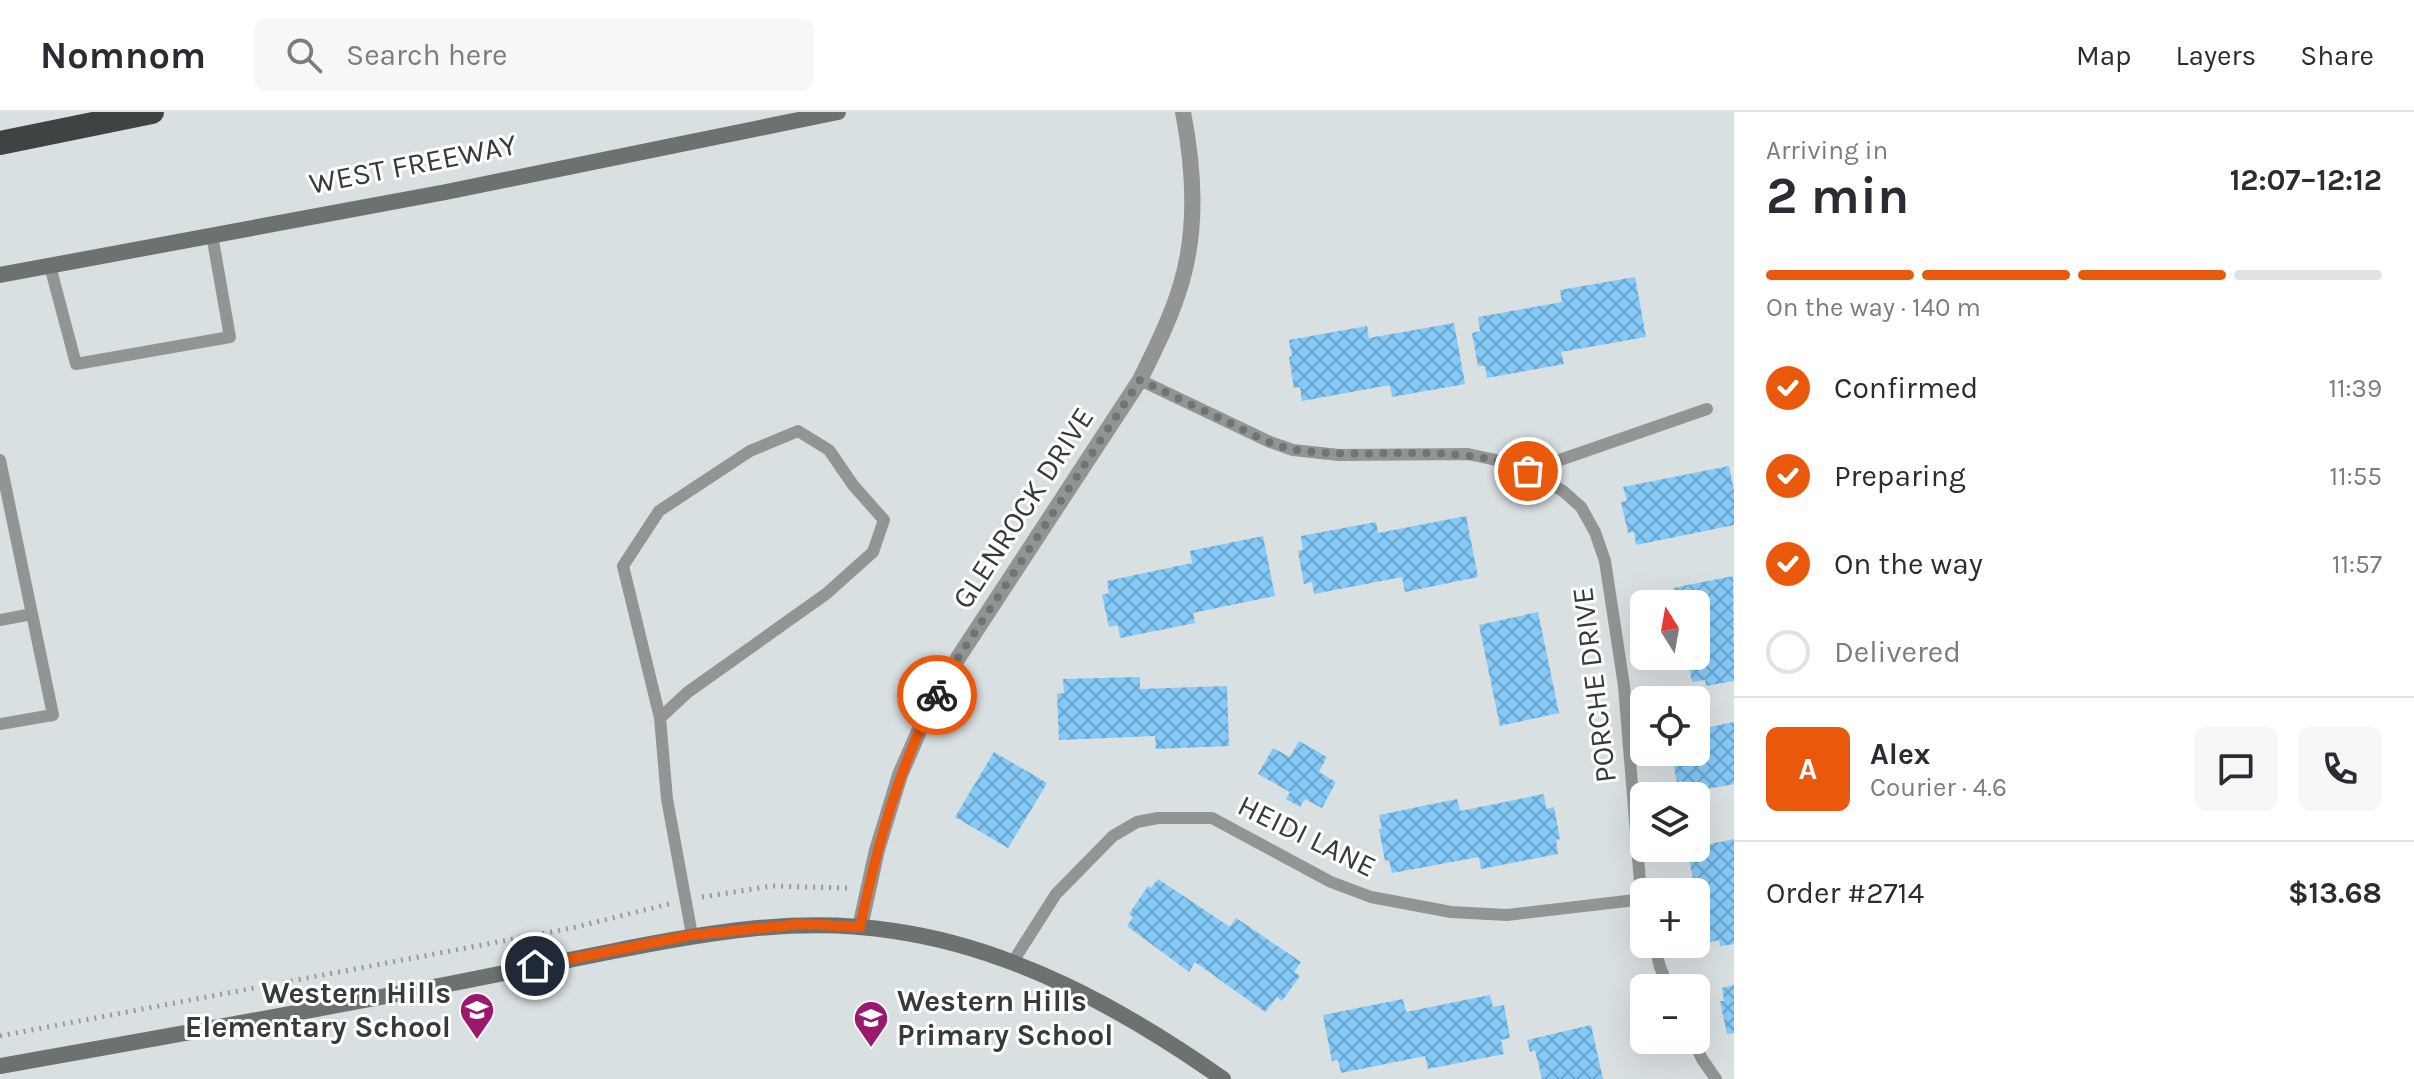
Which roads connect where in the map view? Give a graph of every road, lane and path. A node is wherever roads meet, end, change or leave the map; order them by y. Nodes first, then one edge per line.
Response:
1 (152, 112) edge
2 (838, 112) edge
3 (1183, 112) edge
4 (0, 143) edge
5 (212, 235) junction
6 (50, 266) junction
7 (0, 275) edge
8 (1140, 380) junction
9 (1707, 409) dead end
10 (0, 460) edge
11 (1528, 471) junction
12 (32, 614) junction
13 (0, 620) edge
14 (660, 718) junction
15 (0, 724) edge
16 (1640, 878) edge
17 (868, 889) junction
18 (684, 901) junction
19 (1630, 902) edge
20 (860, 927) junction
21 (692, 935) junction
22 (1012, 963) junction
23 (0, 1036) edge
24 (1700, 1054) edge
25 (0, 1066) edge
26 (1223, 1079) edge
27 (1716, 1079) edge

1 - 4 highway
2 - 5 main road, WEST FREEWAY
3 - 8 street, GLENROCK DRIVE
5 - 6 main road, WEST FREEWAY
5 - 6 lane
6 - 7 main road, WEST FREEWAY
8 - 11 lane, PORCHE DRIVE
8 - 17 street, GLENROCK DRIVE
9 - 11 lane
10 - 12 lane
11 - 16 lane, PORCHE DRIVE
12 - 13 lane
12 - 15 lane
14 - 14 lane
14 - 18 lane
17 - 18 path
17 - 20 street, GLENROCK DRIVE
18 - 21 lane
18 - 23 path
19 - 22 lane, HEIDI LANE
20 - 21 main road
20 - 22 main road
21 - 25 main road
22 - 26 main road
24 - 27 lane

